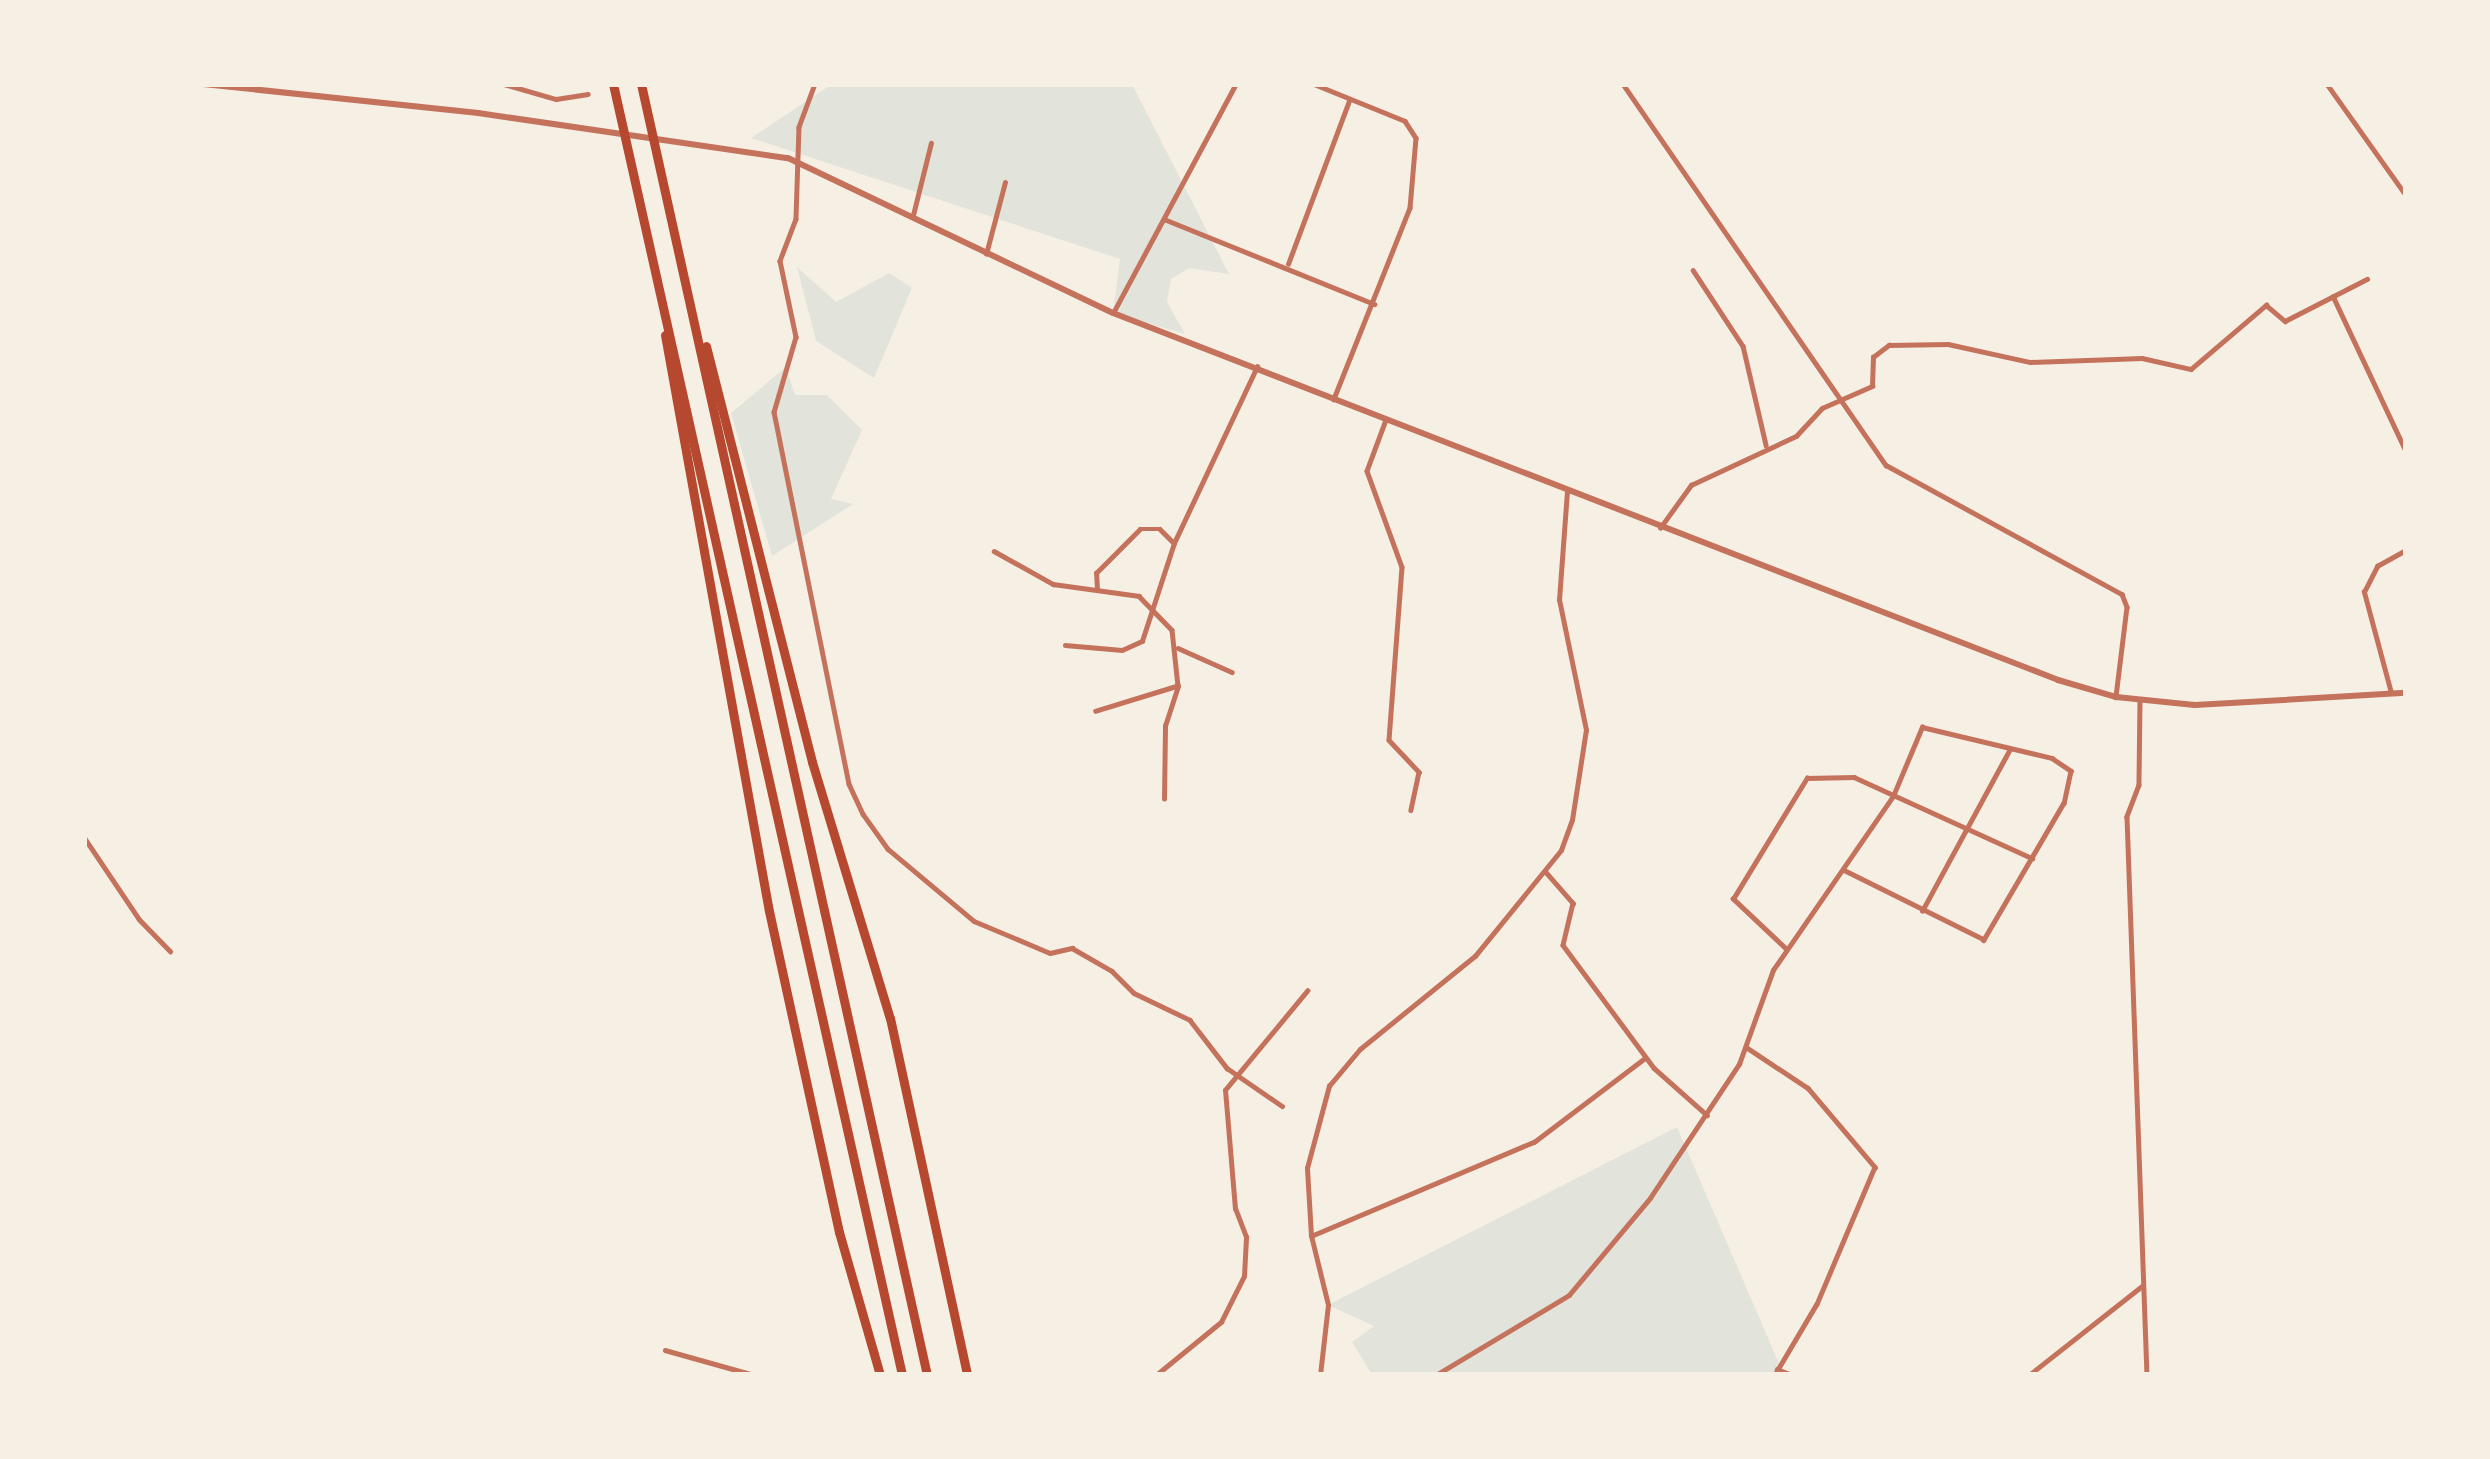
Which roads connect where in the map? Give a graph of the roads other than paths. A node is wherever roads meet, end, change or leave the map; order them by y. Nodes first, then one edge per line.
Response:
1 (203, 84) edge
2 (504, 84) edge
3 (613, 84) edge
4 (641, 84) edge
5 (815, 84) edge
6 (1236, 84) edge
7 (1314, 84) edge
8 (1623, 84) edge
9 (2327, 84) edge
10 (588, 94) dead end
11 (1350, 99) junction
12 (932, 143) dead end
13 (1005, 182) dead end
14 (2406, 195) edge
15 (913, 215) junction
16 (1164, 219) junction
17 (986, 254) junction
18 (1288, 264) junction
19 (1693, 270) dead end
20 (2367, 279) dead end
21 (2333, 296) junction
22 (1374, 304) junction
23 (1113, 313) junction
24 (1257, 367) junction
25 (716, 394) junction
26 (1334, 399) junction
27 (1837, 401) junction
28 (684, 414) junction
29 (1386, 420) junction
30 (1766, 446) junction
31 (2406, 451) edge
32 (1567, 492) junction
33 (1660, 528) junction
34 (1174, 543) junction
35 (2406, 550) edge
36 (994, 551) dead end
37 (1097, 592) junction
38 (1154, 611) junction
39 (1065, 645) dead end
40 (1178, 648) junction
41 (1232, 672) dead end
42 (1178, 686) junction
43 (2406, 693) edge
44 (2392, 694) junction
45 (2116, 698) junction
46 (2140, 700) junction
47 (1096, 711) dead end
48 (2010, 749) junction
49 (1893, 796) junction
50 (1164, 800) dead end
51 (1411, 810) dead end
52 (1964, 829) junction
53 (84, 837) edge
54 (2032, 858) junction
55 (1843, 870) junction
56 (1545, 871) junction
57 (1922, 910) junction
58 (1786, 949) junction
59 (170, 951) dead end
60 (1307, 991) dead end
61 (1746, 1047) junction
62 (1645, 1058) junction
63 (1236, 1074) junction
64 (1282, 1106) dead end
65 (1708, 1116) junction
66 (1311, 1236) junction
67 (2144, 1285) junction
68 (665, 1350) dead end
69 (1776, 1372) edge
70 (754, 1375) edge
71 (880, 1375) edge
72 (902, 1375) edge
73 (927, 1375) edge
74 (967, 1375) edge
75 (1156, 1375) edge
76 (1320, 1375) edge
77 (1436, 1375) edge
78 (1792, 1375) edge
79 (2029, 1375) edge
80 (2147, 1375) edge

1 - 15 street
2 - 10 street
3 - 28 highway
4 - 25 highway
5 - 63 street
6 - 16 street
7 - 11 street
8 - 27 street
9 - 14 street
11 - 18 street
11 - 22 street
12 - 15 street
13 - 17 street
15 - 17 street
16 - 18 street
16 - 23 street
17 - 23 street
18 - 22 street
19 - 30 street
20 - 21 street
21 - 27 street
21 - 31 street
22 - 26 street
23 - 24 street
24 - 26 street
24 - 34 street
25 - 73 highway
25 - 74 highway
26 - 29 street
27 - 30 street
27 - 45 street
28 - 71 highway
28 - 72 highway
29 - 32 street
29 - 51 street
30 - 33 street
32 - 33 street
32 - 56 street
33 - 45 street
34 - 37 street
34 - 38 street
35 - 44 street
36 - 37 street
37 - 38 street
38 - 39 street
38 - 40 street
40 - 41 street
40 - 42 street
42 - 47 street
42 - 50 street
43 - 44 street
44 - 46 street
45 - 46 street
46 - 67 street
48 - 49 street
48 - 52 street
48 - 54 street
49 - 52 street
49 - 55 street
49 - 58 street
52 - 54 street
52 - 57 street
53 - 59 street
54 - 57 street
55 - 57 street
55 - 58 street
56 - 62 street
56 - 66 street
58 - 61 street
60 - 63 street
61 - 65 street
61 - 69 street
62 - 65 street
62 - 66 street
63 - 64 street
63 - 75 street
65 - 77 street
66 - 76 street
67 - 79 street
67 - 80 street
68 - 70 street
69 - 78 street

